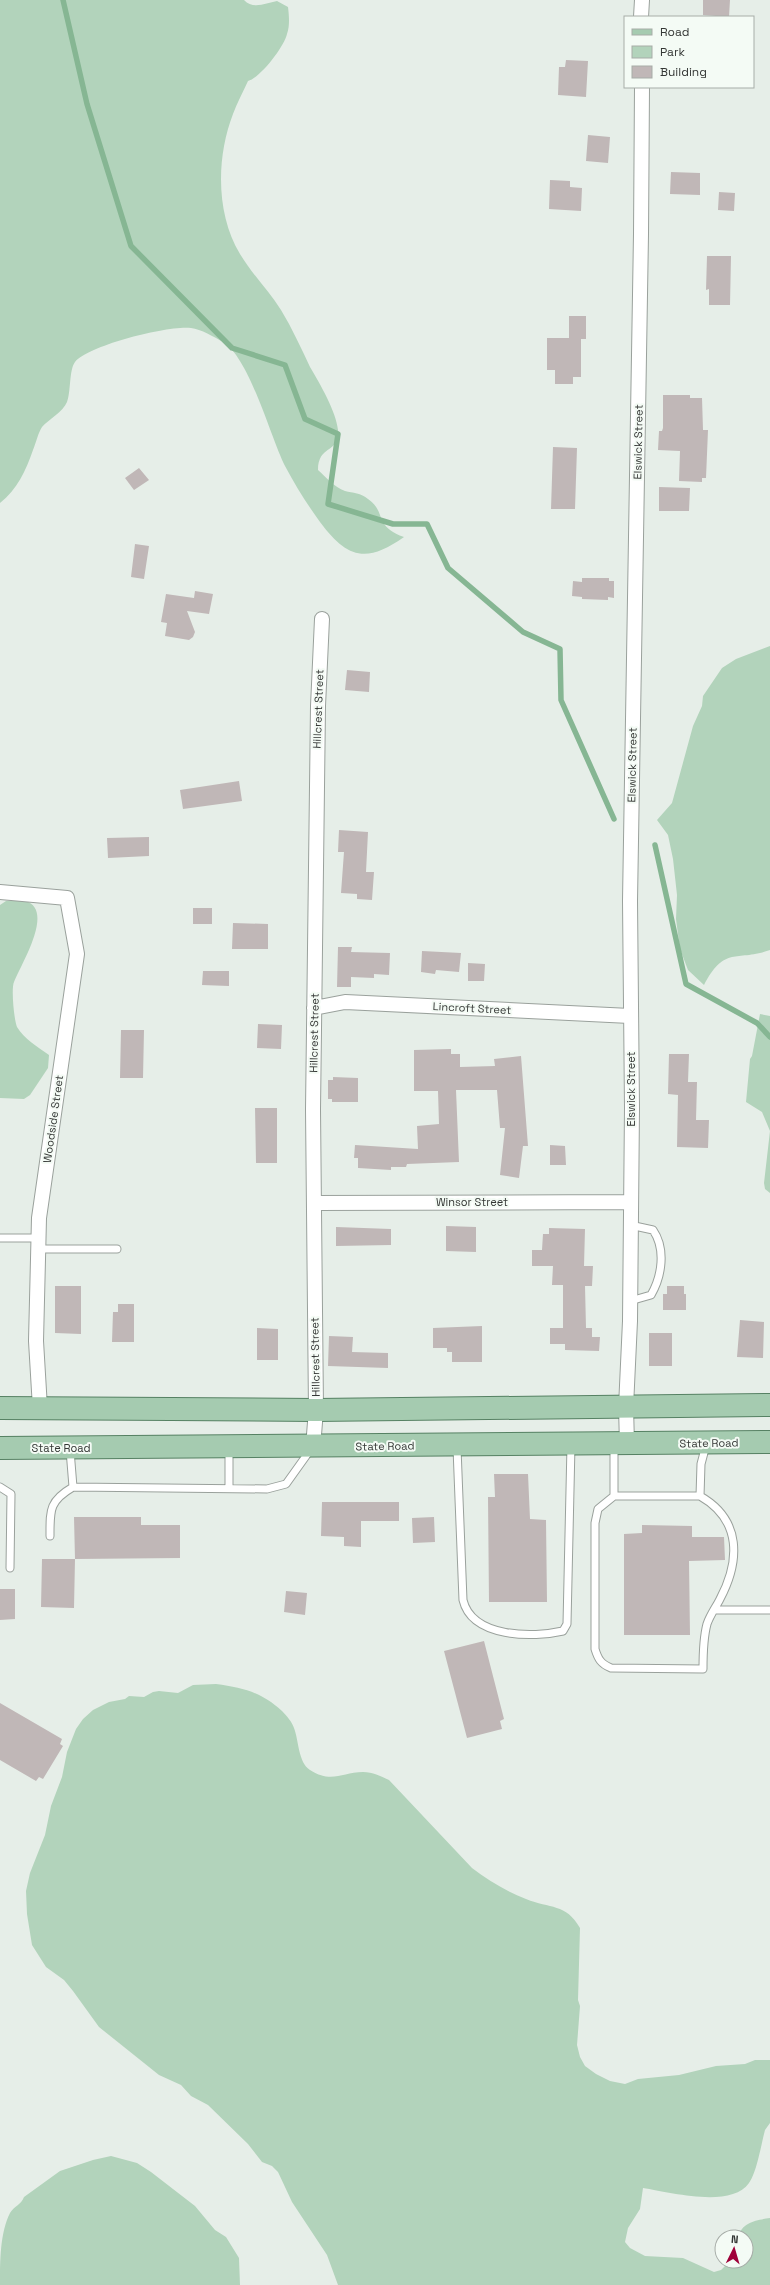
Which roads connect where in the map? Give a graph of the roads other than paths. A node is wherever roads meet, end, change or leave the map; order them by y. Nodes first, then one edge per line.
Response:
1 (642, 0) edge
2 (641, 16) edge
3 (642, 88) edge
4 (322, 619) dead end
5 (0, 892) edge
6 (314, 1008) junction
7 (630, 1016) junction
8 (630, 1202) junction
9 (314, 1203) junction
10 (630, 1225) junction
11 (0, 1238) edge
12 (38, 1244) junction
13 (118, 1249) dead end
14 (630, 1301) junction
15 (770, 1405) edge
16 (626, 1407) junction
17 (0, 1408) edge
18 (40, 1408) junction
19 (316, 1410) junction
20 (770, 1442) edge
21 (707, 1443) junction
22 (571, 1444) junction
23 (620, 1444) junction
24 (457, 1445) junction
25 (228, 1447) junction
26 (313, 1447) junction
27 (0, 1448) edge
28 (70, 1448) junction
29 (0, 1487) edge
30 (73, 1487) junction
31 (229, 1488) junction
32 (614, 1496) junction
33 (700, 1496) junction
34 (50, 1536) dead end
35 (10, 1568) dead end
36 (714, 1610) junction
37 (770, 1610) edge

1 - 2 street
3 - 7 street, Elswick Street
4 - 6 street, Hillcrest Street
5 - 12 street, Woodside Street
6 - 7 street, Lincroft Street
6 - 9 street, Hillcrest Street
7 - 8 street, Elswick Street
8 - 9 street, Winsor Street
8 - 10 street, Elswick Street
9 - 19 street, Hillcrest Street
10 - 14 street, Elswick Street
10 - 14 lane
11 - 12 lane
12 - 13 lane
12 - 18 street, Woodside Street
14 - 16 street, Elswick Street
15 - 16 main road
16 - 19 main road
16 - 23 street, Elswick Street
17 - 18 main road
18 - 19 main road
19 - 26 street, Hillcrest Street
20 - 21 main road, State Road
21 - 23 main road, State Road
21 - 33 lane
22 - 23 main road, State Road
22 - 24 main road, State Road
22 - 24 lane
23 - 32 lane
24 - 26 main road, State Road
25 - 26 main road, State Road
25 - 28 main road, State Road
25 - 31 lane
26 - 31 lane
27 - 28 main road, State Road
28 - 30 lane
29 - 35 lane
30 - 31 lane
30 - 34 lane
32 - 33 lane
32 - 36 lane
33 - 36 lane
36 - 37 lane

